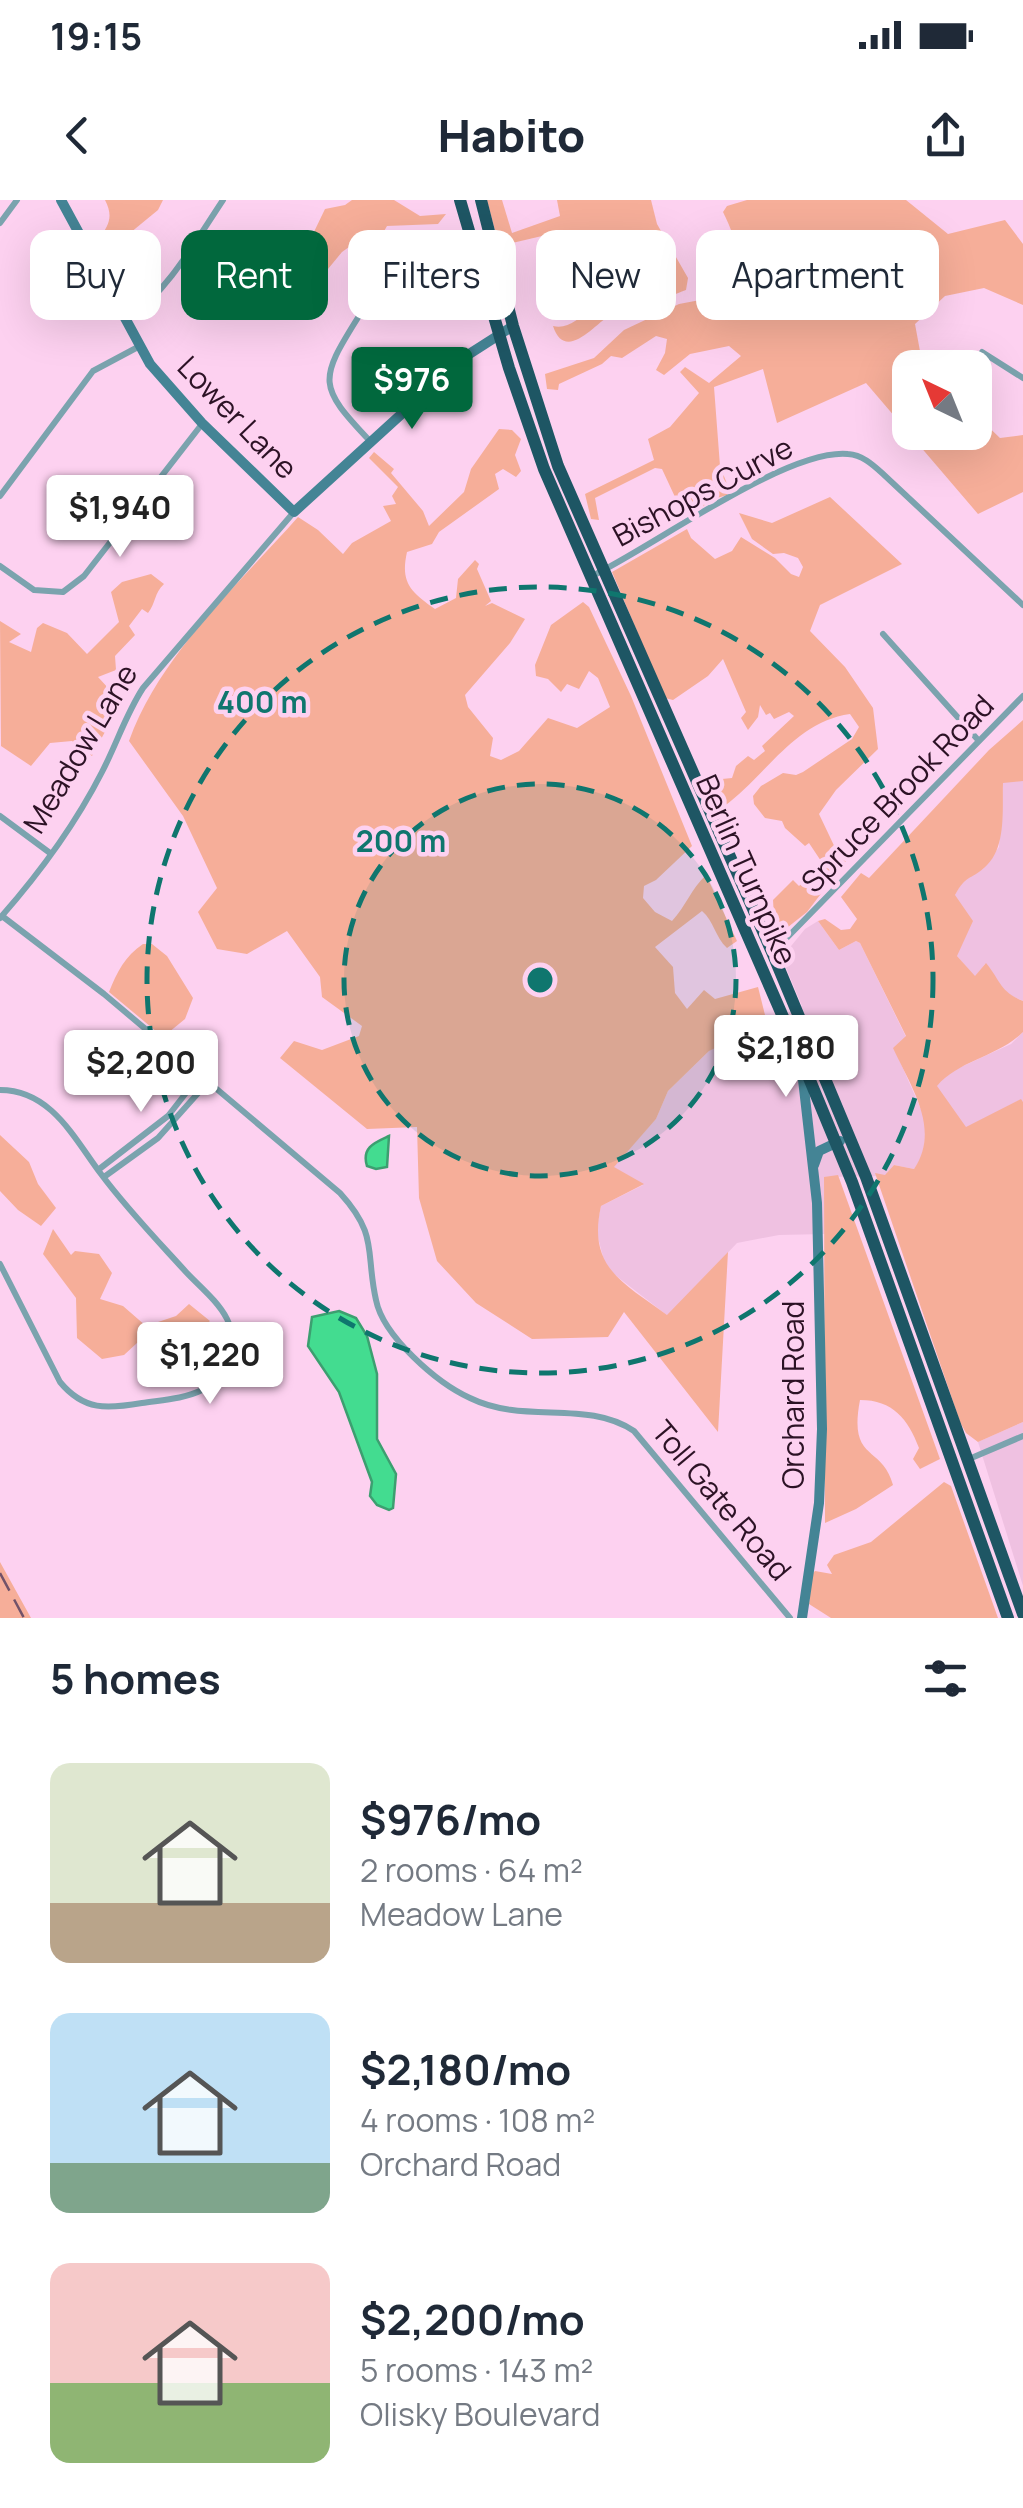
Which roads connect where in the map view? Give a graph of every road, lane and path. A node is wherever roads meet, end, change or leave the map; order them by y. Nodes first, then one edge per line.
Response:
1 (17, 200) edge
2 (61, 200) edge
3 (223, 200) edge
4 (460, 200) edge
5 (481, 200) edge
6 (0, 223) edge
7 (357, 320) edge
8 (125, 321) junction
9 (513, 326) junction
10 (498, 334) junction
11 (138, 347) junction
12 (992, 358) edge
13 (1023, 378) edge
14 (202, 423) junction
15 (370, 442) junction
16 (0, 496) edge
17 (294, 512) junction
18 (0, 566) edge
19 (604, 571) junction
20 (589, 578) junction
21 (1023, 605) edge
22 (883, 634) dead end
23 (1023, 696) edge
24 (979, 741) junction
25 (0, 816) edge
26 (50, 852) junction
27 (1, 917) edge
28 (772, 952) junction
29 (758, 960) junction
30 (798, 1050) junction
31 (200, 1076) junction
32 (208, 1082) junction
33 (0, 1090) edge
34 (186, 1102) junction
35 (850, 1136) junction
36 (836, 1143) junction
37 (814, 1170) junction
38 (101, 1174) junction
39 (0, 1264) edge
40 (1023, 1436) edge
41 (968, 1459) junction
42 (954, 1464) junction
43 (1023, 1614) edge
44 (790, 1618) edge
45 (802, 1618) edge
46 (1008, 1618) edge

1 - 6 street
2 - 8 street, Lower Lane
3 - 8 street
4 - 10 highway, Berlin Turnpike
5 - 9 highway, Berlin Turnpike
7 - 15 street
8 - 11 street, Lower Lane
9 - 10 street, Meadow Lane
9 - 19 highway, Berlin Turnpike
10 - 15 street, Meadow Lane
10 - 20 highway, Berlin Turnpike
11 - 14 street, Lower Lane
11 - 16 street
12 - 13 street
14 - 17 street, Lower Lane
14 - 18 street
15 - 17 street, Meadow Lane
17 - 26 street, Meadow Lane
19 - 20 street, Bishops Curve
19 - 21 street, Bishops Curve
19 - 28 highway, Berlin Turnpike
20 - 29 highway, Berlin Turnpike
22 - 24 street
23 - 24 street, Spruce Brook Road
24 - 28 street, Spruce Brook Road
25 - 26 street
26 - 27 street, Meadow Lane
27 - 31 street, Toll Gate Road
28 - 29 street, Spruce Brook Road
28 - 35 highway, Berlin Turnpike
29 - 30 highway, Berlin Turnpike
30 - 36 highway, Berlin Turnpike
30 - 37 street, Orchard Road
31 - 32 street, Toll Gate Road
31 - 34 street
32 - 34 street
32 - 44 street, Toll Gate Road
33 - 38 street
34 - 38 street
35 - 36 street
35 - 41 highway, Berlin Turnpike
36 - 37 street
36 - 42 highway, Berlin Turnpike
37 - 45 street, Orchard Road
38 - 39 street
40 - 41 street
41 - 42 street
41 - 43 highway, Berlin Turnpike
42 - 46 highway, Berlin Turnpike

